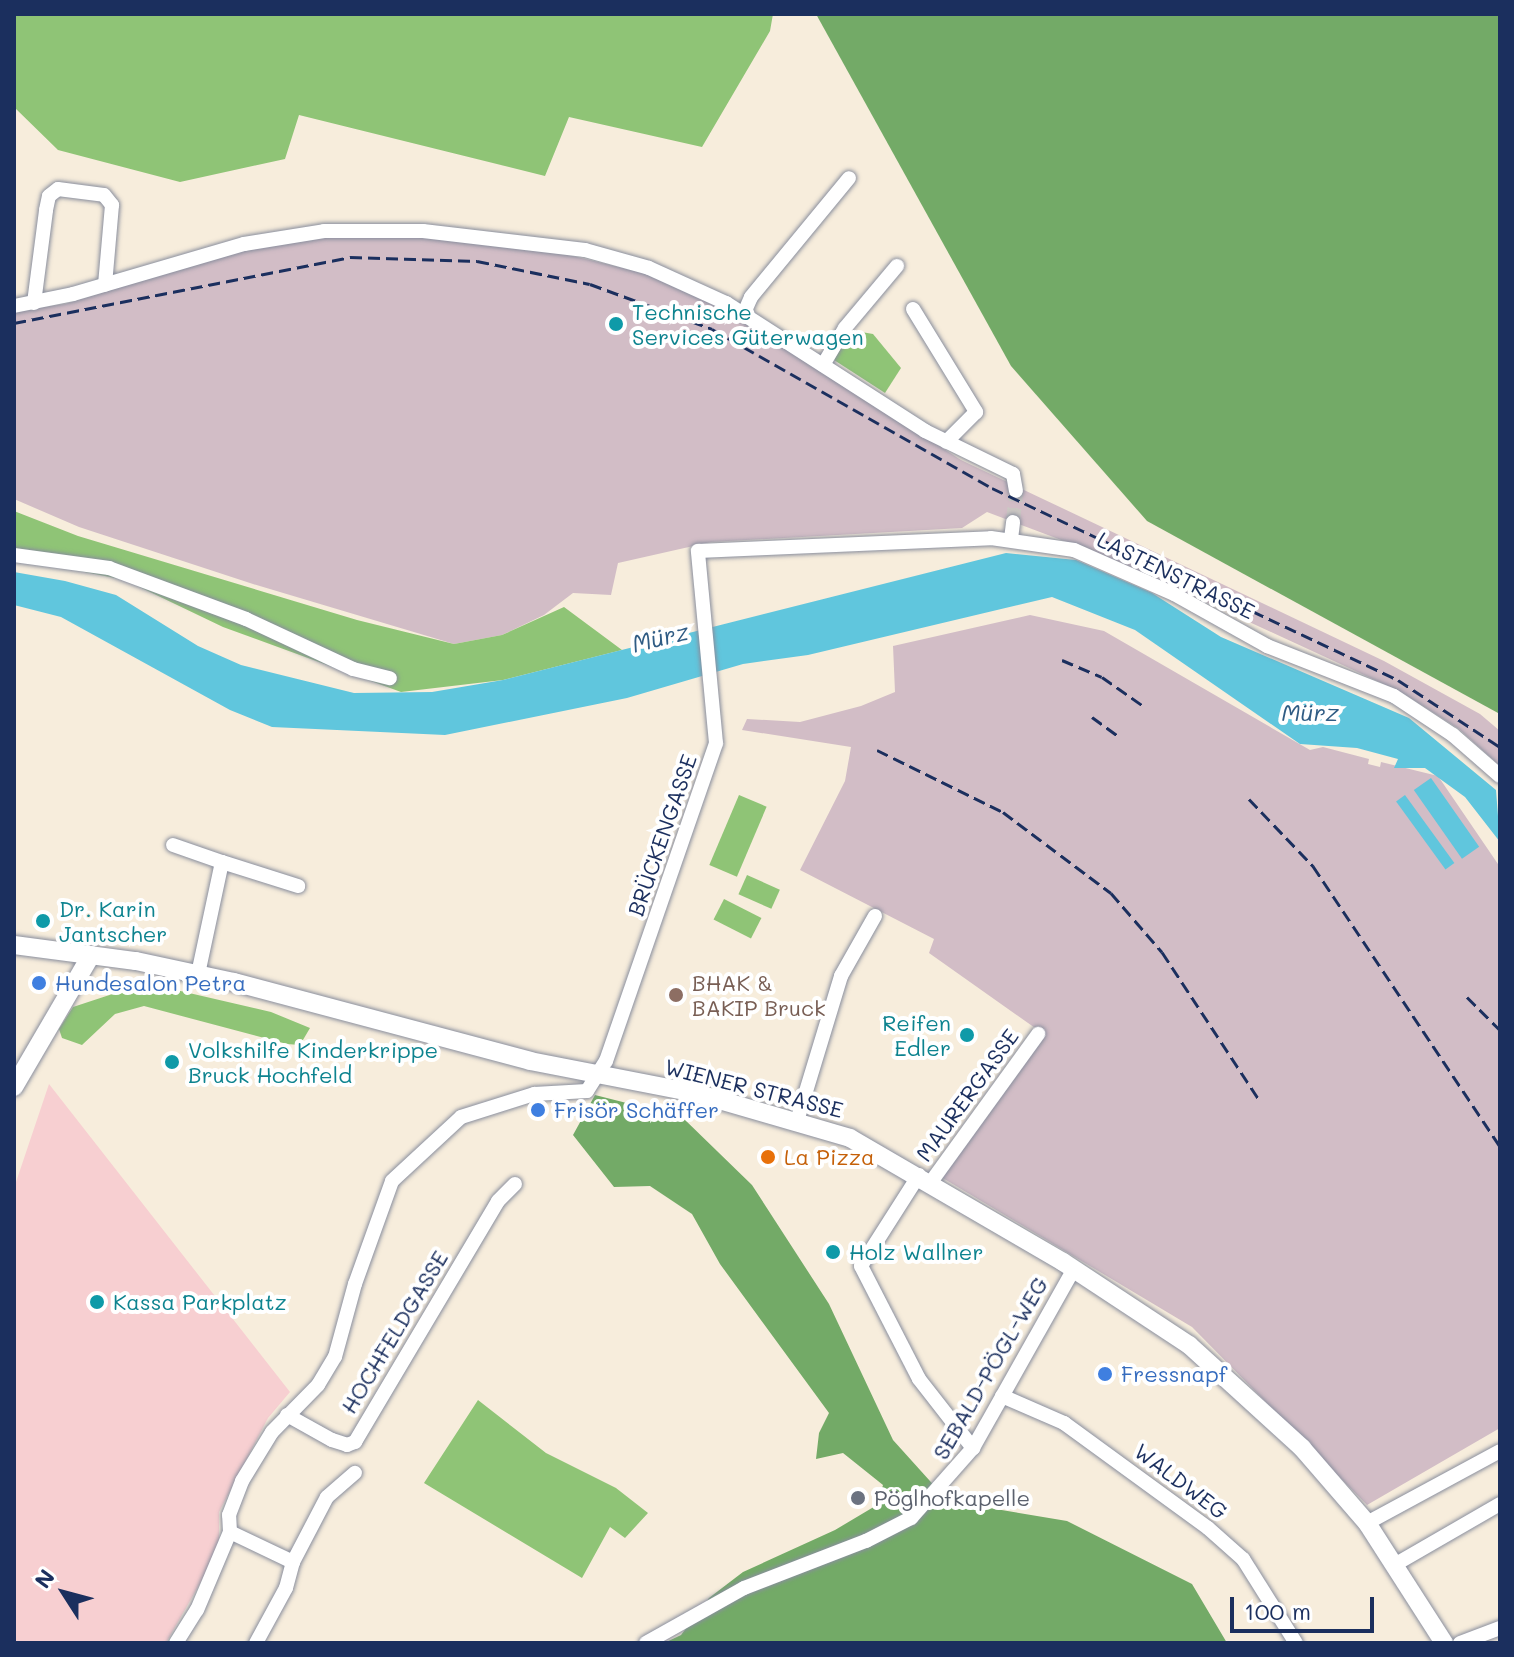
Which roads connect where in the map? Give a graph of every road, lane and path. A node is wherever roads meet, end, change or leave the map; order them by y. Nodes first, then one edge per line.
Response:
1 (849, 178) dead end
2 (897, 266) dead end
3 (105, 285) junction
4 (34, 303) junction
5 (14, 306) edge
6 (913, 309) dead end
7 (744, 313) junction
8 (823, 365) junction
9 (946, 442) junction
10 (1016, 491) dead end
11 (1013, 522) tunnel mouth
12 (1011, 539) junction
13 (698, 551) joint
14 (14, 555) edge
15 (390, 678) dead end
16 (1500, 776) edge
17 (173, 845) dead end
18 (222, 862) junction
19 (298, 886) dead end
20 (875, 916) dead end
21 (14, 945) edge
22 (91, 955) junction
23 (198, 974) junction
24 (1038, 1034) dead end
25 (598, 1077) junction
26 (14, 1087) edge
27 (797, 1121) junction
28 (925, 1178) junction
29 (515, 1184) dead end
30 (1074, 1269) junction
31 (1002, 1396) junction
32 (287, 1415) junction
33 (973, 1448) junction
34 (1500, 1451) edge
35 (355, 1473) dead end
36 (1500, 1504) edge
37 (1367, 1523) junction
38 (230, 1532) junction
39 (293, 1562) junction
40 (1396, 1564) junction
41 (1500, 1628) edge
42 (176, 1643) edge
43 (256, 1643) edge
44 (646, 1643) edge
45 (1296, 1643) edge
46 (1444, 1643) edge
47 (1460, 1643) edge

1 - 7 street
2 - 8 street
3 - 4 street
3 - 4 street
3 - 7 street
4 - 5 street
6 - 9 street
7 - 8 street
8 - 9 street
9 - 10 street
11 - 12 street
12 - 13 street, LASTENSTRASSE
12 - 16 street, LASTENSTRASSE
13 - 25 street, BRÜCKENGASSE
14 - 15 street
17 - 18 street
18 - 19 street
18 - 23 street
20 - 27 street
21 - 22 main road, WIENER STRASSE
22 - 23 main road, WIENER STRASSE
22 - 26 main road
23 - 25 main road, WIENER STRASSE
24 - 28 street, MAURERGASSE
25 - 27 main road, WIENER STRASSE
25 - 32 street, HOCHFELDGASSE
27 - 28 main road, WIENER STRASSE
28 - 30 main road, WIENER STRASSE
28 - 33 street, MAURERGASSE
29 - 32 street, HOCHFELDGASSE
30 - 31 street, SEBALD-PÖGL-WEG
30 - 37 main road, WIENER STRASSE
31 - 33 street, SEBALD-PÖGL-WEG
31 - 45 street, WALDWEG
32 - 38 street, HOCHFELDGASSE
33 - 44 street, SEBALD-PÖGL-WEG
34 - 37 street
35 - 39 street
36 - 40 street
37 - 40 main road, WIENER STRASSE
38 - 39 street
38 - 42 street, HOCHFELDGASSE
39 - 43 street
40 - 46 main road, WIENER STRASSE
41 - 47 street

